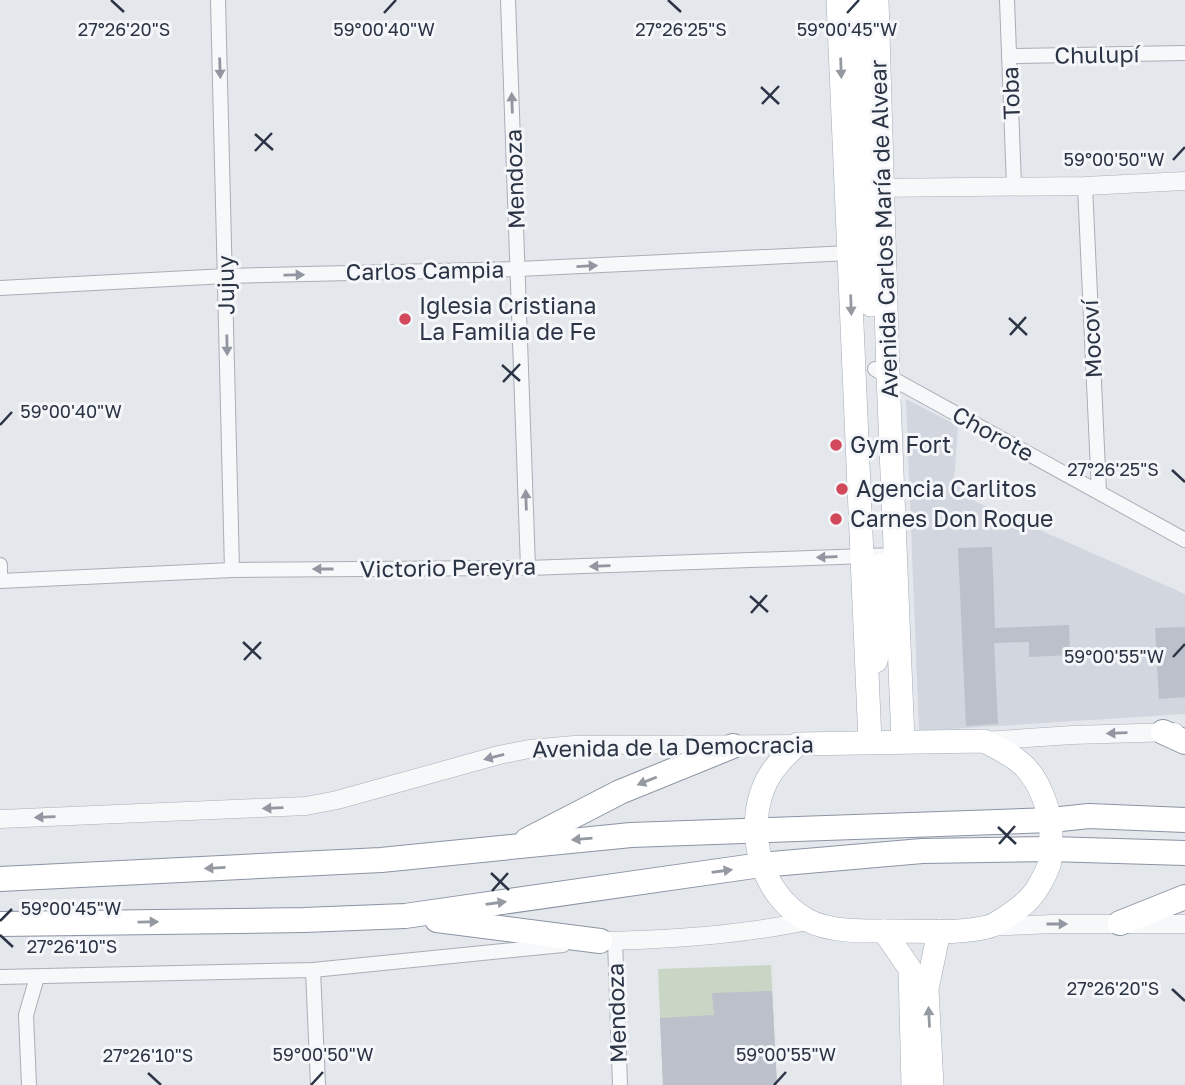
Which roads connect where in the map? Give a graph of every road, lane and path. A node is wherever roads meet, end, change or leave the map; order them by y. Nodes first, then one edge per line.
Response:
1 (218, 0) edge
2 (508, 0) edge
3 (838, 0) edge
4 (859, 0) edge
5 (877, 0) edge
6 (1007, 0) edge
7 (1185, 52) edge
8 (1009, 57) junction
9 (1185, 181) edge
10 (1014, 186) junction
11 (1085, 186) junction
12 (865, 188) junction
13 (849, 253) junction
14 (519, 269) junction
15 (226, 276) junction
16 (0, 288) edge
17 (881, 372) junction
18 (1099, 492) junction
19 (1185, 540) edge
20 (879, 555) junction
21 (0, 565) edge
22 (528, 568) junction
23 (232, 570) junction
24 (0, 581) edge
25 (881, 629) junction
26 (869, 704) junction
27 (902, 710) junction
28 (1177, 735) edge
29 (903, 741) junction
30 (984, 741) junction
31 (870, 742) junction
32 (798, 744) junction
33 (733, 746) junction
34 (0, 819) edge
35 (1051, 820) junction
36 (1185, 820) edge
37 (758, 830) junction
38 (517, 845) junction
39 (1050, 849) junction
40 (1185, 853) edge
41 (761, 865) junction
42 (4, 879) edge
43 (1185, 897) edge
44 (405, 916) junction
45 (808, 921) junction
46 (3, 923) edge
47 (1120, 923) junction
48 (1185, 923) edge
49 (989, 927) junction
50 (884, 931) junction
51 (939, 931) junction
52 (607, 941) junction
53 (313, 970) junction
54 (0, 977) edge
55 (37, 977) junction
56 (29, 1085) edge
57 (318, 1085) edge
58 (620, 1085) edge
59 (913, 1085) edge
60 (932, 1085) edge

1 -> 15 street, Jujuy
14 -> 2 street, Mendoza
3 -> 12 main road, Avenida Carlos María de Alvear
4 - 12 main road, Avenida Carlos María de Alvear
5 - 12 main road, Avenida Carlos María de Alvear
6 - 8 street, Toba
7 - 8 street, Chulupí
8 - 10 street, Toba
9 - 11 street
10 - 11 street
10 - 12 street
11 - 18 street, Mocoví
12 - 13 main road, Avenida Carlos María de Alvear
12 - 17 main road, Avenida Carlos María de Alvear
14 -> 13 street, Carlos Campia
13 -> 20 main road, Avenida Carlos María de Alvear
15 -> 14 street, Carlos Campia
22 -> 14 street, Mendoza
15 - 16 street, Carlos Campia
15 -> 23 street, Jujuy
17 - 18 street, Chorote
17 - 20 main road, Avenida Carlos María de Alvear
18 - 19 street, Chorote
20 -> 22 street, Victorio Pereyra
20 - 25 main road, Avenida Carlos María de Alvear
20 - 26 main road, Avenida Carlos María de Alvear
20 - 27 main road, Avenida Carlos María de Alvear
21 - 24 street
22 -> 23 street, Victorio Pereyra
23 - 24 street, Victorio Pereyra
25 - 26 main road, Avenida Carlos María de Alvear
25 - 27 main road, Avenida Carlos María de Alvear
26 - 31 main road, Avenida Carlos María de Alvear
27 - 29 main road, Avenida Carlos María de Alvear
28 -> 30 street, Avenida de la Democracia
29 - 30 main road, Avenida de la Democracia
29 - 31 main road, Avenida de la Democracia
30 - 35 main road
31 - 32 main road, Avenida de la Democracia
32 - 33 street, Avenida de la Democracia
32 - 37 main road
33 -> 34 street, Avenida de la Democracia
33 -> 38 highway
35 - 36 highway
35 - 37 highway
35 - 39 main road
37 -> 38 highway
37 - 41 main road
38 -> 42 highway
39 - 40 highway
39 - 41 highway
39 - 49 main road
44 -> 41 highway
41 - 45 main road
43 - 47 highway
46 -> 44 highway
44 - 52 highway
45 - 50 main road
45 - 52 street
47 - 48 street
49 -> 47 street
49 - 51 main road
50 - 51 main road
50 - 59 main road
60 -> 51 main road
52 - 53 street
52 - 58 street, Mendoza
53 - 55 street
53 - 57 street
54 - 55 street
55 - 56 street

